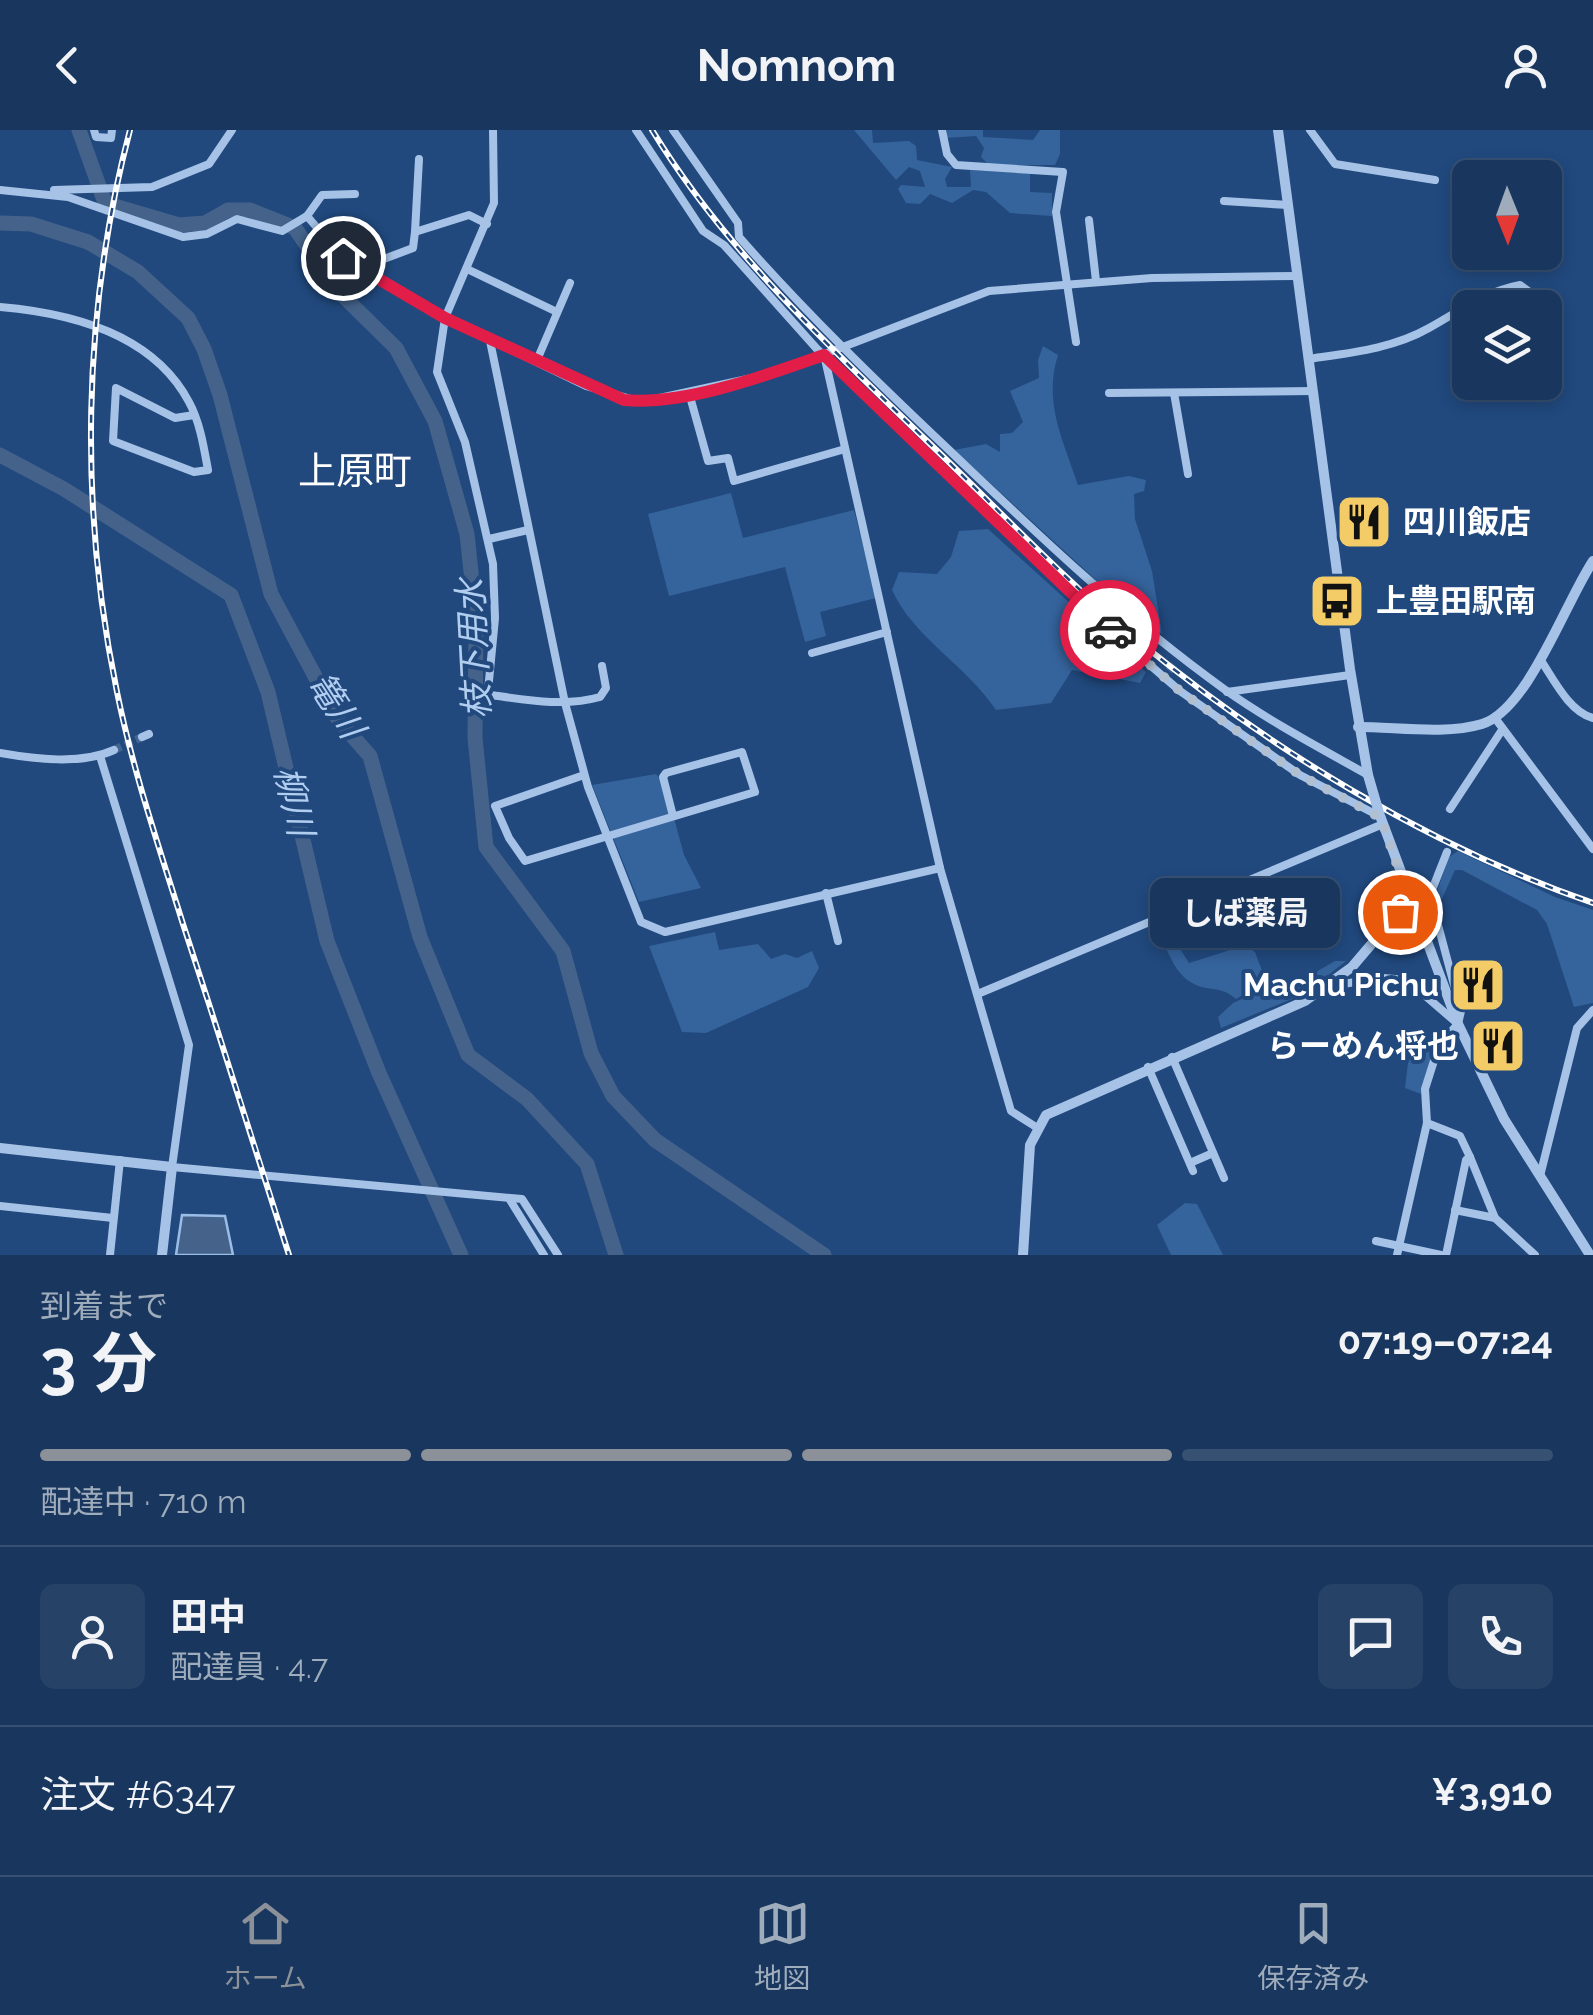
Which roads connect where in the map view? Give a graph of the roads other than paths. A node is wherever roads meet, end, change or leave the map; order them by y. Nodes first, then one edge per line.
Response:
1 (94, 130) edge
2 (112, 130) edge
3 (232, 130) edge
4 (492, 130) edge
5 (636, 130) edge
6 (673, 130) edge
7 (942, 130) edge
8 (1278, 130) edge
9 (1310, 130) edge
10 (419, 159) dead end
11 (1435, 180) dead end
12 (0, 190) edge
13 (46, 191) junction
14 (355, 194) dead end
15 (1224, 201) dead end
16 (1288, 205) junction
17 (304, 218) junction
18 (1088, 220) dead end
19 (487, 224) junction
20 (415, 232) junction
21 (360, 268) junction
22 (466, 269) junction
23 (1297, 276) junction
24 (1096, 281) junction
25 (570, 283) dead end
26 (1068, 283) junction
27 (1496, 290) edge
28 (1526, 290) edge
29 (0, 307) edge
30 (557, 312) junction
31 (1452, 315) edge
32 (445, 318) junction
33 (490, 341) junction
34 (1076, 342) dead end
35 (844, 346) junction
36 (824, 355) junction
37 (1308, 359) junction
38 (536, 360) junction
39 (1313, 391) junction
40 (689, 393) junction
41 (1109, 393) dead end
42 (1174, 393) junction
43 (194, 415) junction
44 (846, 449) junction
45 (1188, 474) dead end
46 (528, 530) junction
47 (489, 540) junction
48 (1593, 561) edge
49 (888, 632) junction
50 (812, 653) dead end
51 (1540, 658) junction
52 (602, 666) dead end
53 (1350, 675) junction
54 (1228, 692) junction
55 (565, 703) junction
56 (1495, 718) junction
57 (1593, 718) edge
58 (1358, 727) junction
59 (1502, 730) junction
60 (114, 750) tunnel mouth
61 (0, 753) edge
62 (100, 756) junction
63 (584, 775) junction
64 (1368, 775) junction
65 (1450, 809) dead end
66 (673, 816) junction
67 (1381, 818) junction
68 (604, 834) junction
69 (1593, 849) edge
70 (1447, 852) dead end
71 (940, 868) junction
72 (826, 894) junction
73 (1409, 900) junction
74 (838, 941) dead end
75 (1329, 986) junction
76 (980, 993) junction
77 (1593, 1010) edge
78 (1458, 1024) junction
79 (1172, 1057) junction
80 (1148, 1068) junction
81 (1427, 1123) junction
82 (1036, 1127) junction
83 (0, 1148) edge
84 (1213, 1153) junction
85 (1470, 1157) junction
86 (120, 1160) junction
87 (172, 1167) junction
88 (1540, 1176) junction
89 (1224, 1178) dead end
90 (510, 1200) junction
91 (0, 1206) edge
92 (1455, 1210) junction
93 (114, 1218) junction
94 (1495, 1218) junction
95 (1376, 1240) dead end
96 (1398, 1250) edge
97 (110, 1255) edge
98 (162, 1255) edge
99 (544, 1255) edge
100 (558, 1255) edge
101 (1023, 1255) edge
102 (1443, 1255) edge
103 (1535, 1255) edge
104 (1590, 1255) edge

1 - 2 street
3 - 13 street
4 - 19 street
5 - 36 street
6 - 35 street
7 - 26 street
8 - 16 street
9 - 11 street
10 - 20 street
12 - 13 street
13 - 17 street
14 - 17 street
15 - 16 street
16 - 23 street
17 - 21 street
18 - 24 street
19 - 20 street
19 - 22 street
20 - 21 street
21 - 32 street
22 - 30 street
22 - 32 street
23 - 24 street
23 - 37 street
24 - 26 street
25 - 30 street
26 - 34 street
26 - 35 street
27 - 28 street
29 - 43 street
30 - 38 street
31 - 37 street
32 - 33 street
32 - 47 street
33 - 38 street
33 - 46 street
35 - 36 street
35 - 54 street
36 - 40 street
36 - 44 street
36 - 67 street
37 - 39 street
38 - 40 street
39 - 42 street
39 - 53 street
40 - 44 street
41 - 42 street
42 - 45 street
43 - 43 street
44 - 49 street
46 - 47 street
46 - 55 street
47 - 55 street
48 - 51 street
49 - 50 street
49 - 71 street
51 - 56 street
51 - 57 street
52 - 55 street
53 - 54 street
53 - 58 street
54 - 64 street
55 - 63 street
56 - 58 street
56 - 59 street
58 - 64 street
59 - 65 street
59 - 69 street
60 - 62 street
61 - 62 street
62 - 87 street
63 - 68 street
63 - 68 street
64 - 67 street, bridge
66 - 66 street
66 - 68 street
67 - 73 street
67 - 76 street
68 - 72 street
70 - 78 street
71 - 72 street
71 - 76 street
72 - 74 street
73 - 75 street
73 - 78 street
75 - 78 street
75 - 79 street
76 - 82 street
77 - 88 street
78 - 81 street
78 - 88 street
79 - 80 street
79 - 84 street
80 - 82 street
80 - 84 street
81 - 85 street
81 - 96 street
82 - 101 street
83 - 86 street
84 - 89 street
85 - 92 street
85 - 94 street
86 - 87 street
86 - 93 street
87 - 90 street
87 - 98 street
88 - 104 street
90 - 99 street
90 - 100 street
91 - 93 street
92 - 94 street
92 - 102 street
93 - 97 street
94 - 103 street
95 - 96 street
96 - 102 street

